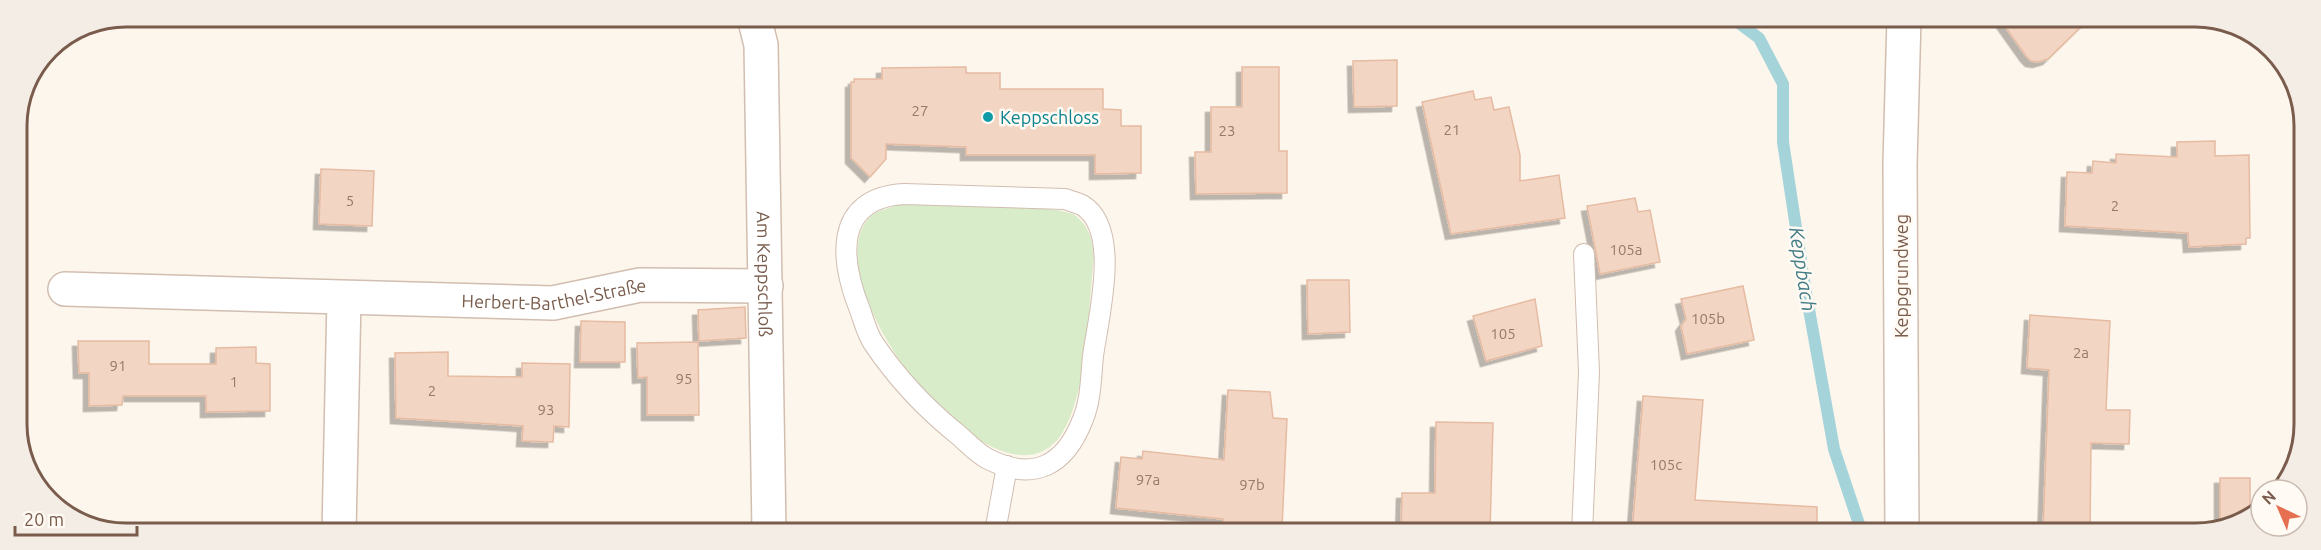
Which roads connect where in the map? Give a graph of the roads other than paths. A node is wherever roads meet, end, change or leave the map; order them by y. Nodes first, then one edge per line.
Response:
1 (756, 27) edge
2 (1904, 27) edge
3 (1584, 254) dead end
4 (765, 286) junction
5 (65, 289) dead end
6 (344, 298) junction
7 (1007, 466) junction
8 (339, 523) edge
9 (769, 523) edge
10 (997, 523) edge
11 (1582, 523) edge
12 (1902, 523) edge

1 - 4 street, Am Keppschloß
2 - 12 street, Keppgrundweg
3 - 11 lane
4 - 6 street, Herbert-Barthel-Straße
4 - 9 street, Am Keppschloß
5 - 6 street, Herbert-Barthel-Straße
6 - 8 street
7 - 7 lane
7 - 10 lane

